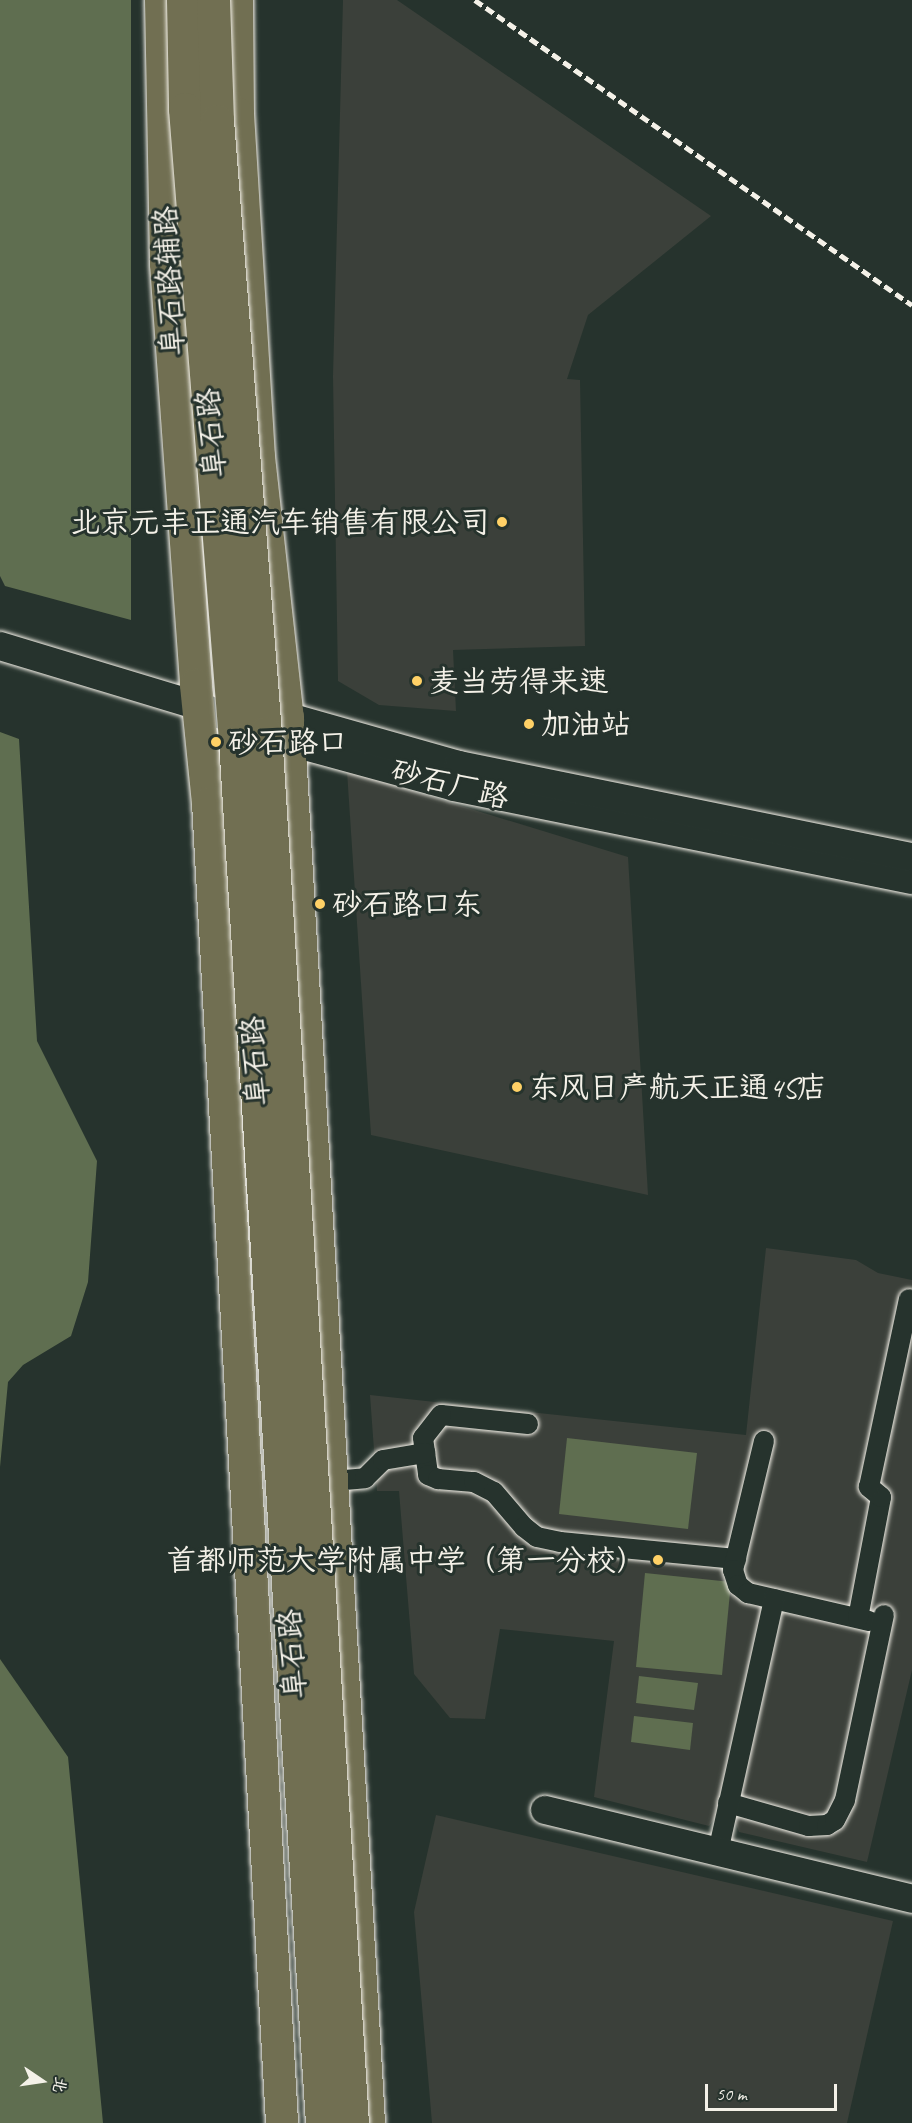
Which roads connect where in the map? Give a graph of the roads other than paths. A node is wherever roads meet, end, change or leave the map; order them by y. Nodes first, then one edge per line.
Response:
1 (161, 0) edge
2 (183, 0) edge
3 (213, 0) edge
4 (237, 0) edge
5 (0, 626) edge
6 (0, 646) edge
7 (198, 695) junction
8 (289, 730) junction
9 (912, 857) edge
10 (912, 880) edge
11 (909, 1299) dead end
12 (528, 1424) dead end
13 (764, 1441) dead end
14 (425, 1453) junction
15 (333, 1481) junction
16 (735, 1559) junction
17 (774, 1599) junction
18 (858, 1618) junction
19 (728, 1803) junction
20 (545, 1810) dead end
21 (718, 1852) junction
22 (912, 1899) edge
23 (282, 2123) edge
24 (322, 2123) edge
25 (352, 2123) edge
26 (369, 2123) edge

1 - 7 main road, 阜石路辅路
2 - 24 highway, 阜石路, bridge
3 - 25 highway, 阜石路, bridge
4 - 8 main road, 阜石路
5 - 7 street, 砂石厂路
6 - 7 street, 砂石厂路
7 - 8 street, 砂石厂路
7 - 23 main road, 阜石路
8 - 9 street, 砂石厂路
8 - 10 street, 砂石厂路
8 - 15 main road, 阜石路
11 - 18 street
12 - 14 street
13 - 16 street
14 - 15 street
14 - 16 street
15 - 26 main road, 阜石路
16 - 17 street
17 - 18 street
17 - 19 street
18 - 19 street
19 - 21 street
20 - 21 street
21 - 22 street

